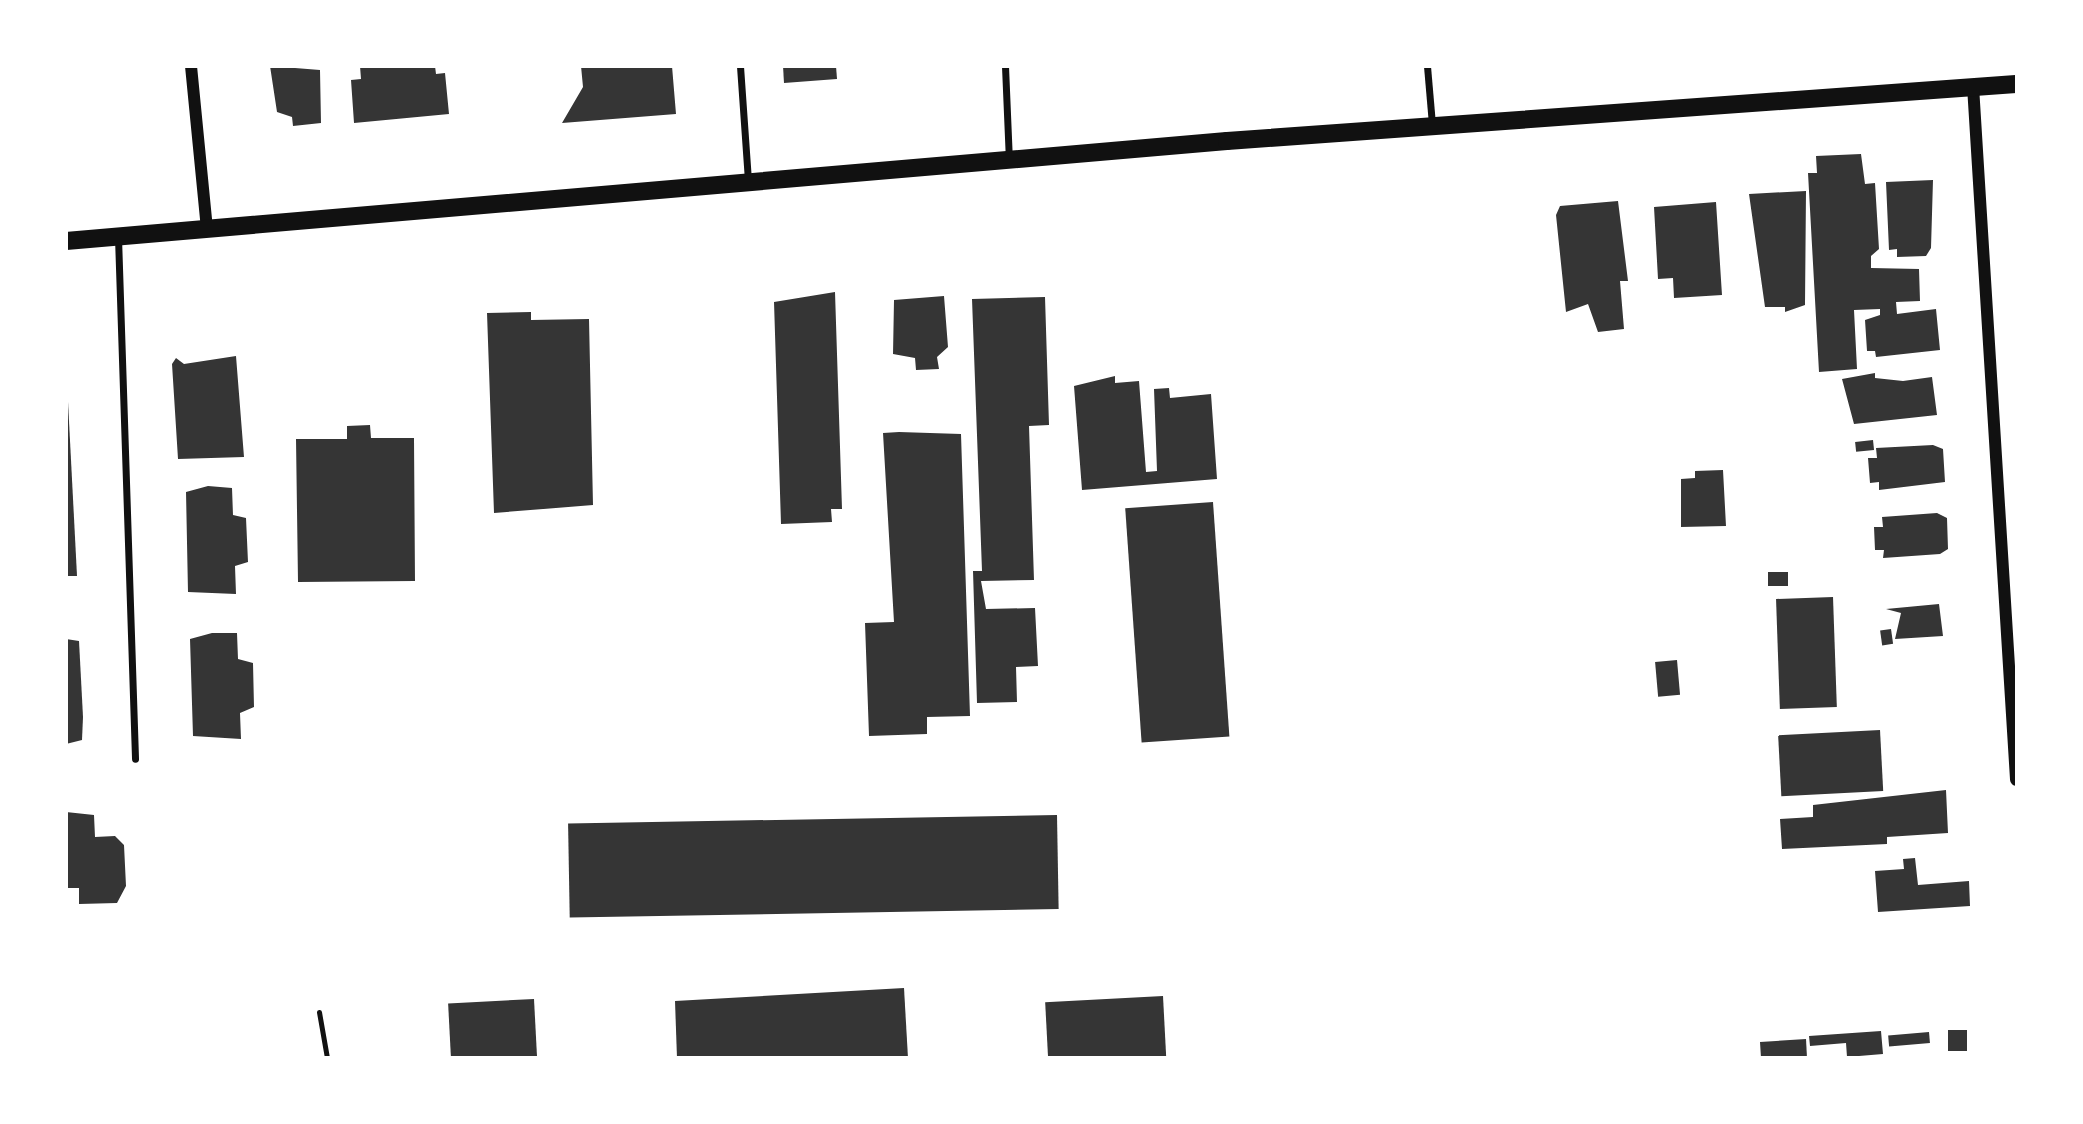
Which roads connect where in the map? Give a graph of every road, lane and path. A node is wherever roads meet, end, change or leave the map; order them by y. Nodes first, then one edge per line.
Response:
1 (191, 66) edge
2 (740, 66) edge
3 (1005, 66) edge
4 (1427, 66) edge
5 (2017, 84) edge
6 (1973, 86) junction
7 (1432, 125) junction
8 (1009, 160) junction
9 (748, 182) junction
10 (207, 229) junction
11 (118, 237) junction
12 (66, 241) edge
13 (135, 759) dead end
14 (2017, 780) edge
15 (319, 1012) dead end
16 (327, 1058) edge

1 - 10 street
2 - 9 street
3 - 8 street
4 - 7 street
5 - 6 main road
6 - 7 main road
6 - 14 street
7 - 8 main road
8 - 9 main road
9 - 10 main road
10 - 11 main road
11 - 12 main road
11 - 13 street
15 - 16 lane

